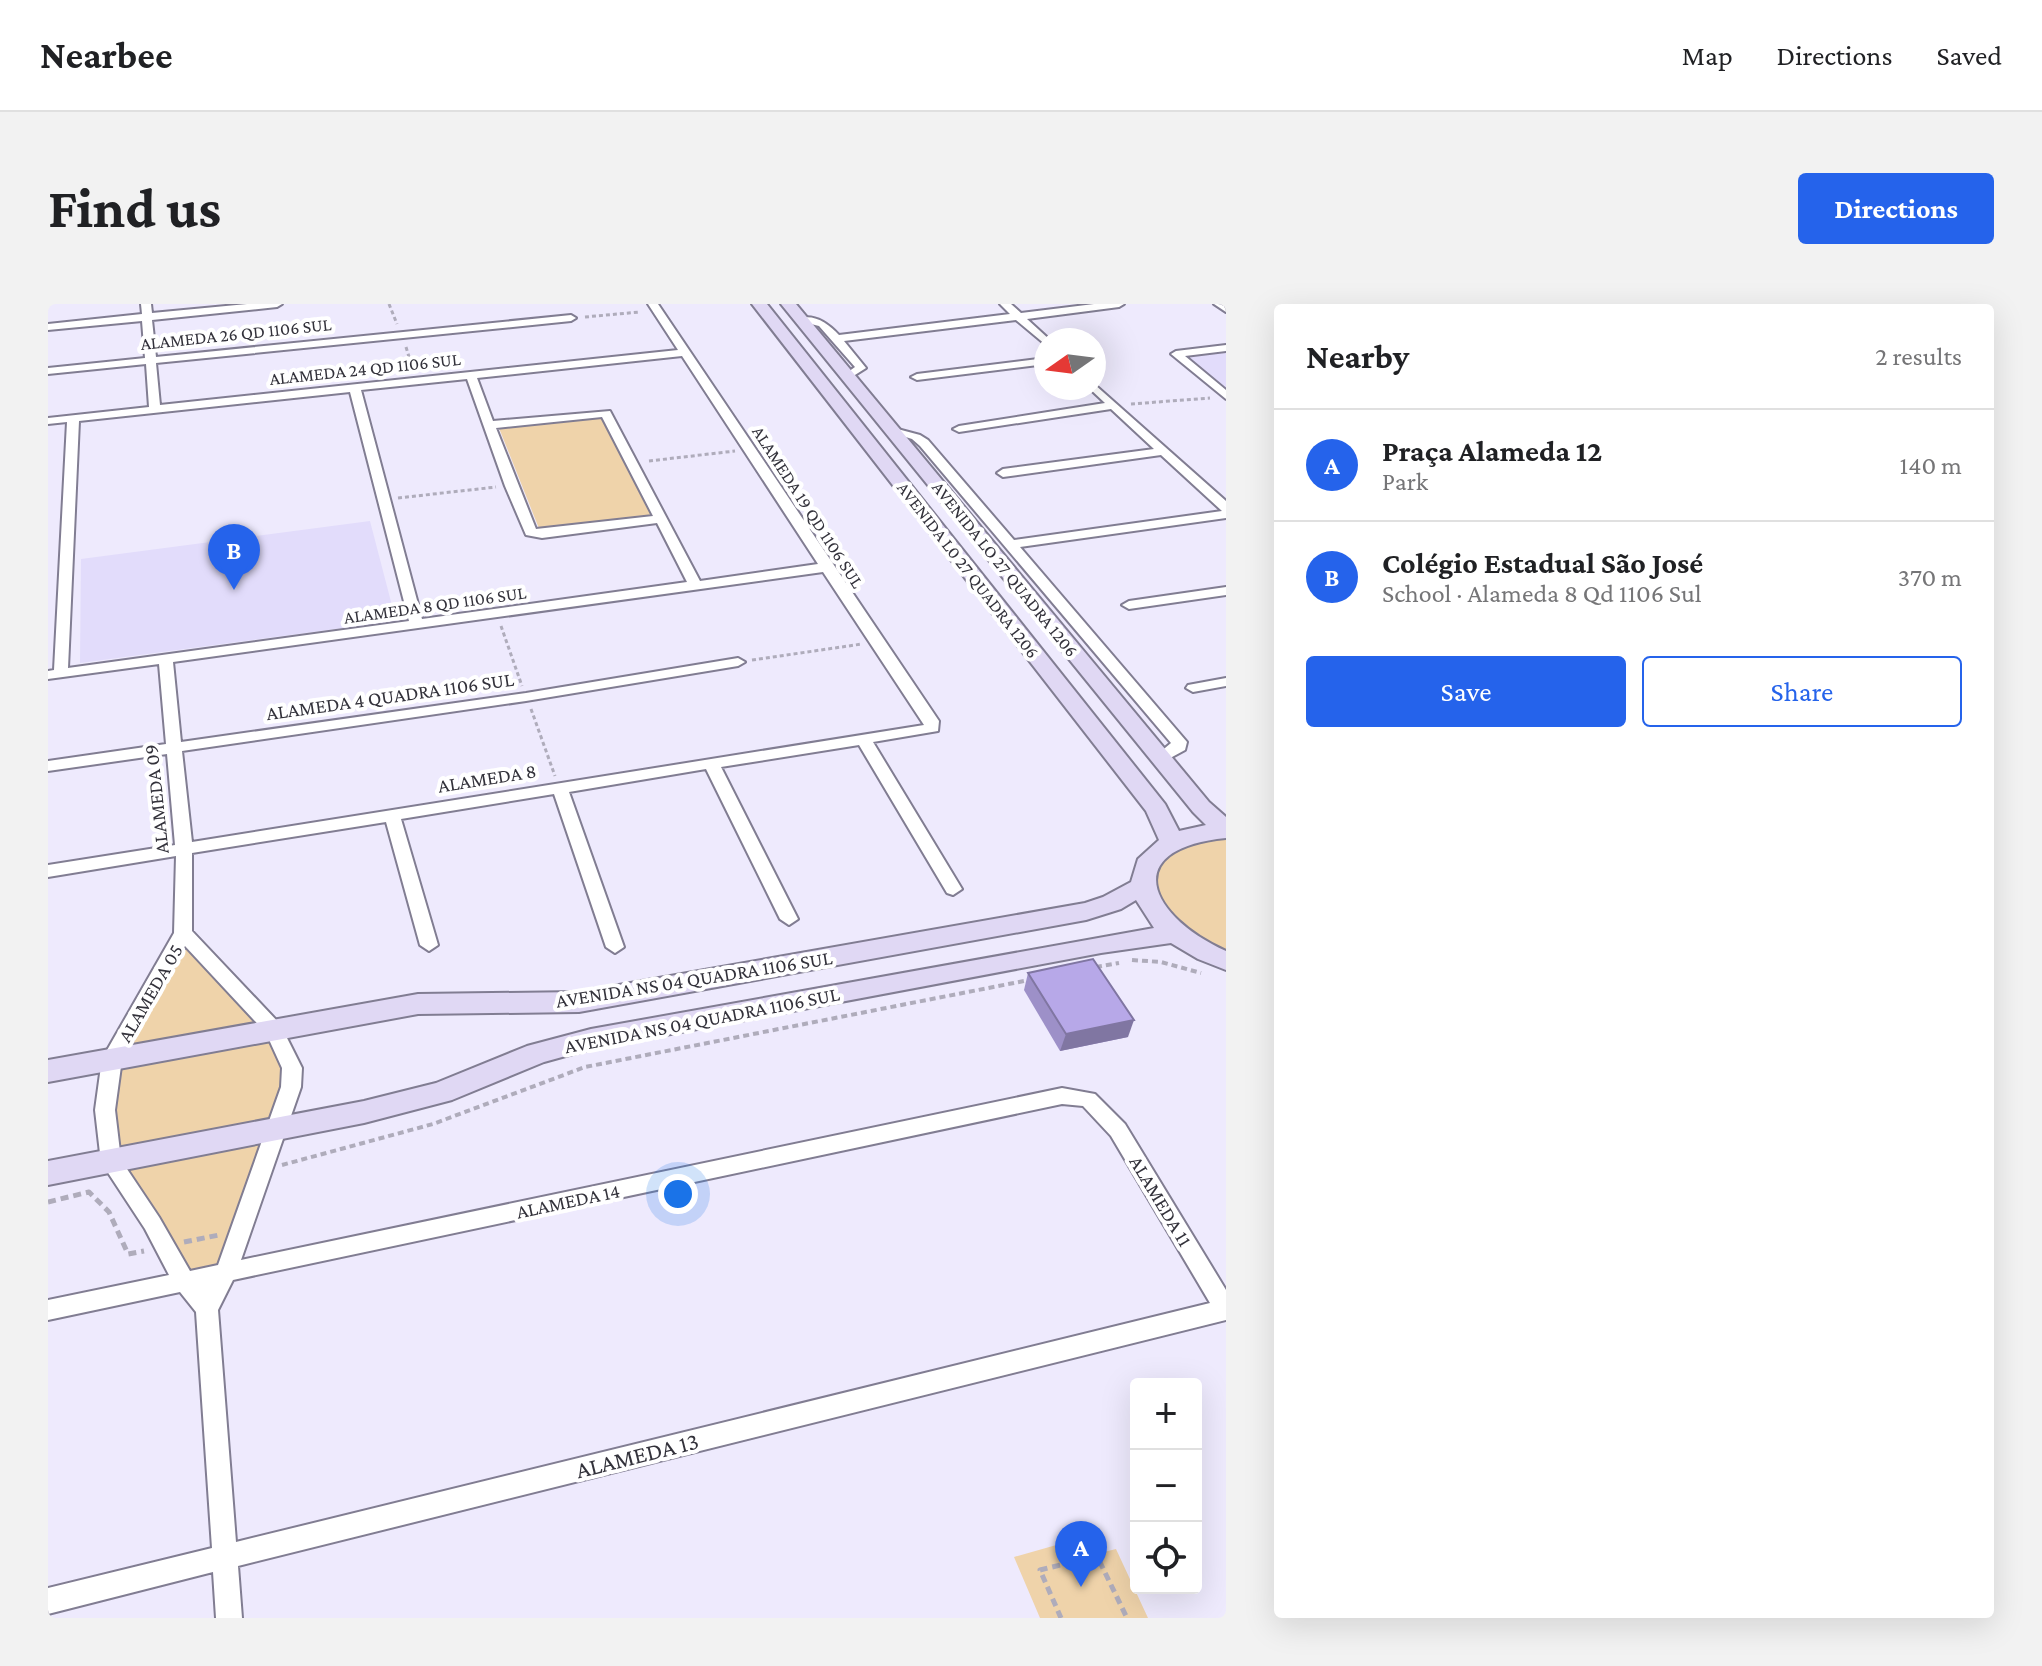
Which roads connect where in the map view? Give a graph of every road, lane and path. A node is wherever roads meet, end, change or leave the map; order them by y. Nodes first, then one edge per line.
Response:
1 (146, 304) edge
2 (277, 304) edge
3 (759, 304) edge
4 (1005, 304) edge
5 (1119, 304) edge
6 (1219, 304) edge
7 (655, 307) edge
8 (1226, 309) edge
9 (794, 312) edge
10 (1017, 315) junction
11 (148, 317) junction
12 (571, 318) joint
13 (48, 327) edge
14 (1034, 331) edge
15 (836, 339) junction
16 (1226, 348) edge
17 (685, 352) junction
18 (151, 361) junction
19 (1034, 362) edge
20 (48, 371) edge
21 (854, 373) junction
22 (471, 376) junction
23 (917, 377) dead end
24 (355, 389) junction
25 (1226, 396) edge
26 (1106, 398) edge
27 (1212, 398) dead end
28 (1113, 405) junction
29 (155, 410) junction
30 (73, 418) junction
31 (48, 421) edge
32 (489, 425) junction
33 (959, 429) dead end
34 (890, 430) junction
35 (750, 450) junction
36 (1163, 451) junction
37 (632, 463) junction
38 (1003, 473) dead end
39 (511, 486) junction
40 (385, 500) junction
41 (1226, 511) edge
42 (659, 519) junction
43 (1012, 544) junction
44 (827, 567) junction
45 (1034, 571) junction
46 (1009, 575) junction
47 (696, 586) junction
48 (1226, 591) edge
49 (1053, 593) junction
50 (1029, 598) junction
51 (1129, 605) dead end
52 (417, 625) junction
53 (876, 642) junction
54 (166, 660) junction
55 (738, 662) joint
56 (54, 674) edge
57 (1226, 682) edge
58 (1193, 688) dead end
59 (933, 728) joint
60 (864, 741) junction
61 (172, 748) junction
62 (1161, 758) junction
63 (712, 765) junction
64 (48, 766) edge
65 (560, 789) junction
66 (392, 815) junction
67 (1226, 830) edge
68 (1171, 841) junction
69 (184, 850) junction
70 (48, 871) edge
71 (1144, 885) junction
72 (953, 889) dead end
73 (789, 919) dead end
74 (183, 933) junction
75 (1175, 934) junction
76 (429, 945) dead end
77 (615, 947) dead end
78 (1088, 969) edge
79 (1220, 969) edge
80 (1044, 977) edge
81 (273, 1029) junction
82 (112, 1059) junction
83 (48, 1071) edge
84 (1088, 1099) joint
85 (274, 1128) junction
86 (111, 1162) junction
87 (274, 1167) dead end
88 (48, 1173) edge
89 (48, 1202) edge
90 (240, 1231) junction
91 (165, 1247) junction
92 (226, 1273) junction
93 (184, 1281) junction
94 (207, 1309) junction
95 (48, 1310) edge
96 (1226, 1310) edge
97 (225, 1557) junction
98 (48, 1601) edge
99 (229, 1618) edge
100 (1061, 1618) edge
101 (1127, 1618) edge

1 - 11 street
2 - 11 street
3 - 68 main road, AVENIDA L0 27 QUADRA 1206
4 - 10 street
5 - 10 street
6 - 8 street
7 - 12 path
7 - 17 street, ALAMEDA 19 QD 1106 SUL
9 - 15 street
9 - 21 main road, AVENIDA LO 27 QUADRA 1206
10 - 14 street
10 - 15 street
11 - 13 street
11 - 18 street
12 - 18 street, ALAMEDA 26 QD 1106 SUL
15 - 21 street
16 - 25 street
17 - 22 street, ALAMEDA 24 QD 1106 SUL
17 - 35 street, ALAMEDA 19 QD 1106 SUL
18 - 20 street, ALAMEDA 26 QD 1106 SUL
18 - 29 street
19 - 23 street
21 - 34 main road, AVENIDA LO 27 QUADRA 1206
22 - 24 street, ALAMEDA 24 QD 1106 SUL
22 - 32 street
24 - 29 street, ALAMEDA 24 QD 1106 SUL
24 - 40 street
26 - 28 street
27 - 28 path
28 - 33 street
28 - 36 street
29 - 30 street, ALAMEDA 24 QD 1106 SUL
30 - 31 street, ALAMEDA 24 QD 1106 SUL
30 - 56 street
32 - 37 street
32 - 39 street
34 - 43 street
34 - 46 main road, AVENIDA LO 27 QUADRA 1206
35 - 37 path
35 - 44 street, ALAMEDA 19 QD 1106 SUL
36 - 38 street
36 - 41 street
37 - 42 street
39 - 40 path
39 - 42 street
40 - 52 street
41 - 43 street
42 - 47 street
43 - 45 street
44 - 47 street, ALAMEDA 8 QD 1106 SUL
44 - 53 street, ALAMEDA 19 QD 1106 SUL
45 - 46 street
45 - 49 street
46 - 50 main road, AVENIDA LO 27 QUADRA 1206
47 - 52 street, ALAMEDA 8 QD 1106 SUL
48 - 51 street
49 - 50 street
49 - 62 street
50 - 62 main road, AVENIDA LO 27 QUADRA 1206
52 - 54 street, ALAMEDA 8 QD 1106 SUL
53 - 55 path
53 - 59 street, ALAMEDA 19 QD 1106 SUL
54 - 56 street, ALAMEDA 8 QD 1106 SUL
54 - 61 street, ALAMEDA 09
55 - 61 street, ALAMEDA 4 QUADRA 1106 SUL
57 - 58 street
59 - 60 street, ALAMEDA 8
60 - 63 street, ALAMEDA 8
60 - 72 street
61 - 64 street, ALAMEDA 4 QUADRA 1106 SUL
61 - 69 street, ALAMEDA 09
62 - 67 main road, AVENIDA LO 27 QUADRA 1206
63 - 65 street, ALAMEDA 8
63 - 73 street
65 - 66 street, ALAMEDA 8
65 - 77 street
66 - 69 street, ALAMEDA 8
66 - 76 street
67 - 68 main road
68 - 71 main road
69 - 70 street, ALAMEDA 8
69 - 74 street, ALAMEDA 09
71 - 75 main road
71 - 81 main road, AVENIDA NS 04 QUADRA 1106 SUL
74 - 81 street, ALAMEDA 05
74 - 82 street, ALAMEDA 05
75 - 79 main road
75 - 85 main road, AVENIDA NS 04 QUADRA 1106 SUL
78 - 79 path
80 - 87 path
81 - 82 main road, AVENIDA NS 04 QUADRA 1106 SUL
81 - 85 street, ALAMEDA 05
82 - 83 main road, AVENIDA NS 04 QUADRA 1106 SUL
82 - 86 street, ALAMEDA 05
84 - 92 street, ALAMEDA 14
84 - 96 street, ALAMEDA 11
85 - 86 main road, AVENIDA NS 04 QUADRA 1106 SUL
85 - 90 street, ALAMEDA 05
86 - 88 main road, AVENIDA NS 04 QUADRA 1106 SUL
86 - 91 street, ALAMEDA 05
89 - 91 path
90 - 91 path
90 - 92 street, ALAMEDA 05
91 - 93 street, ALAMEDA 05
92 - 93 street, ALAMEDA 14
92 - 94 street, ALAMEDA 05
93 - 94 street, ALAMEDA 05
93 - 95 street, ALAMEDA 14
94 - 97 street
96 - 97 street, ALAMEDA 13
97 - 98 street, ALAMEDA 13
97 - 99 street
100 - 101 path

